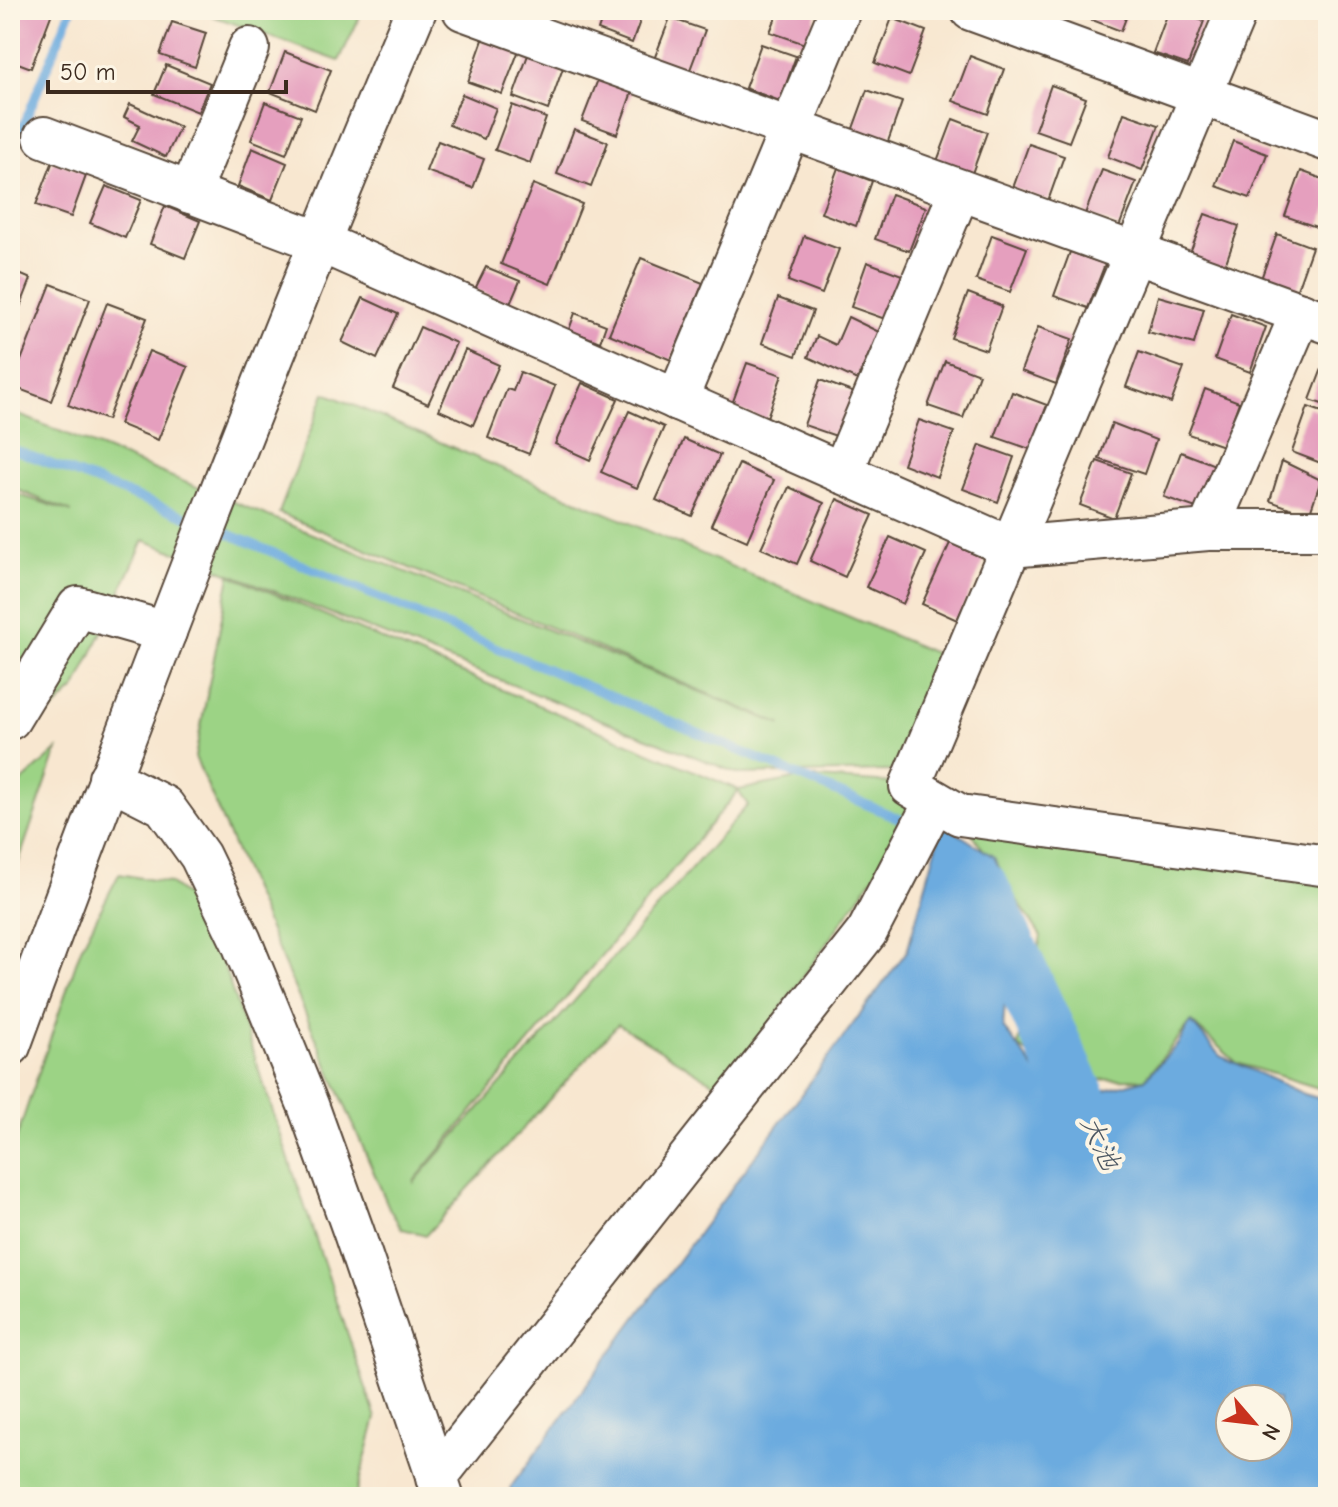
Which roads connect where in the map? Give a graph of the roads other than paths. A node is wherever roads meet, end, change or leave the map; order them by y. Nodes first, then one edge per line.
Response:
1 (416, 10) edge
2 (463, 10) edge
3 (840, 10) edge
4 (971, 10) edge
5 (1237, 10) edge
6 (249, 48) dead end
7 (1200, 95) junction
8 (791, 129) junction
9 (44, 137) dead end
10 (1328, 141) edge
11 (960, 190) junction
12 (190, 193) junction
13 (318, 241) junction
14 (1134, 253) junction
15 (1315, 318) edge
16 (677, 400) junction
17 (842, 473) junction
18 (1208, 530) junction
19 (1328, 530) edge
20 (1010, 547) junction
21 (166, 632) junction
22 (10, 719) edge
23 (109, 778) junction
24 (935, 801) junction
25 (1328, 866) edge
26 (10, 1046) edge
27 (440, 1488) edge

1 - 13 street
2 - 8 street
3 - 8 street
4 - 7 street
5 - 7 street
6 - 12 street
7 - 10 street
7 - 14 street
8 - 11 street
8 - 16 street
9 - 12 street
11 - 14 street
11 - 17 street
12 - 13 street
13 - 16 street
13 - 21 street
14 - 15 street
14 - 20 street
15 - 18 street
16 - 17 street
17 - 20 street
18 - 19 street
18 - 20 street
20 - 24 street
21 - 22 street
21 - 23 street
23 - 26 street
23 - 27 street
24 - 25 street
24 - 27 street

